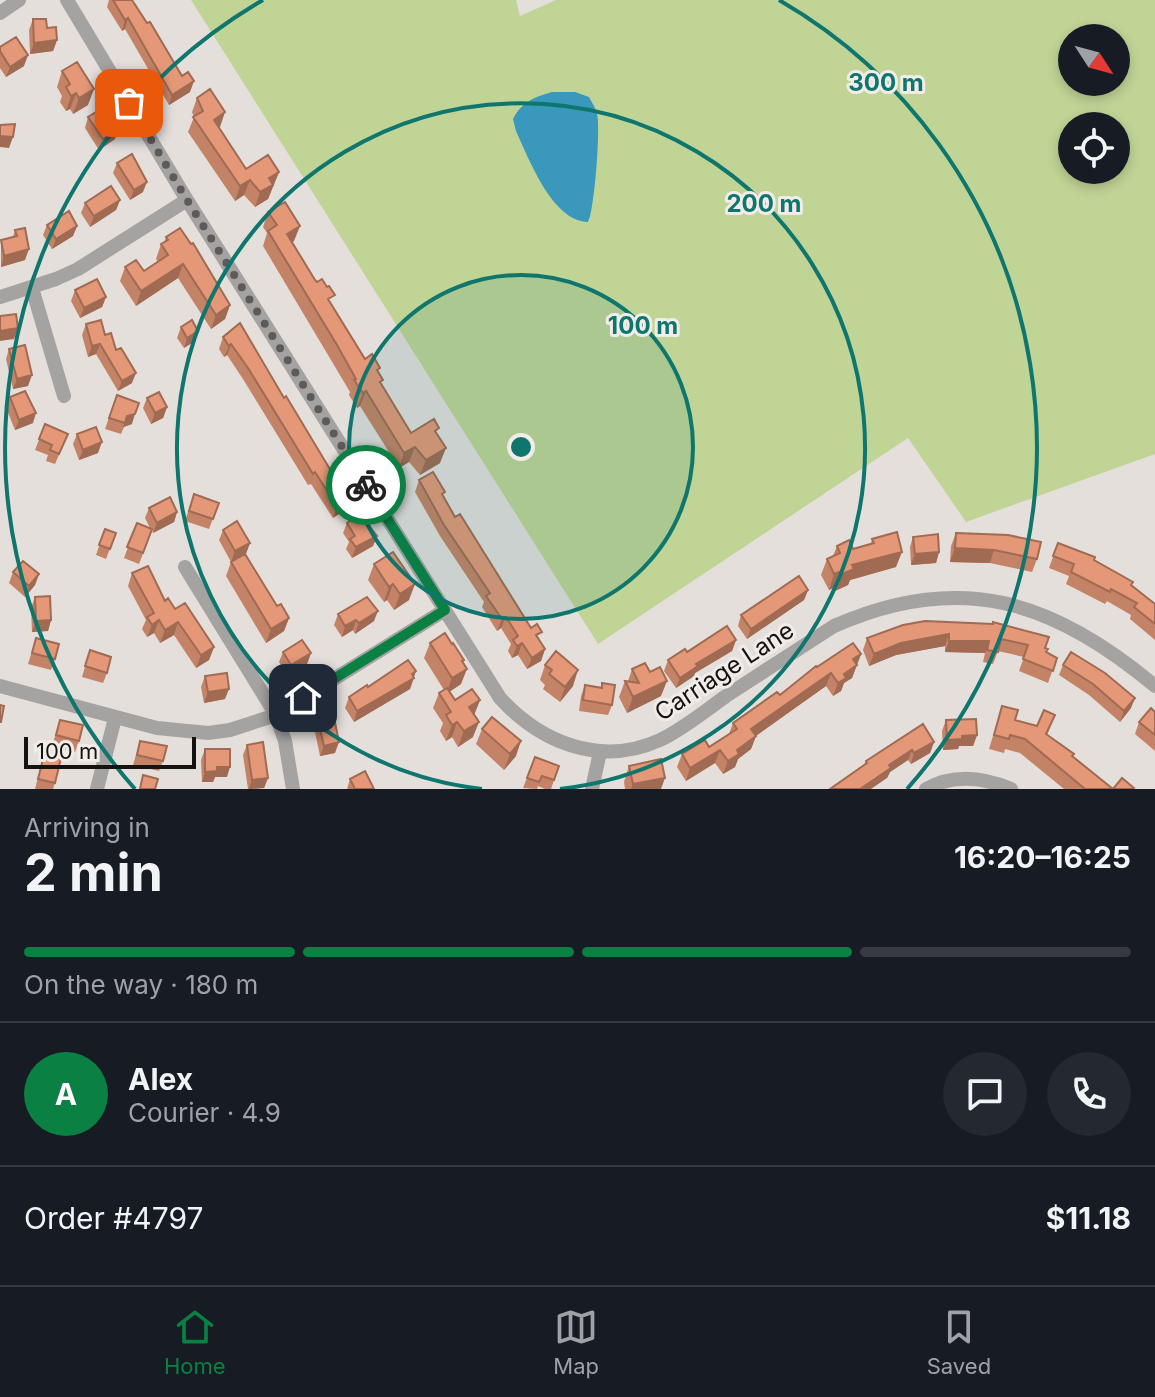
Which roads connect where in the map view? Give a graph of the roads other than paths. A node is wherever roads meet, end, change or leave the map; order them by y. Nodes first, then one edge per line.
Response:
1 (19, 0) edge
2 (67, 0) edge
3 (0, 13) edge
4 (187, 200) junction
5 (32, 288) junction
6 (0, 297) edge
7 (64, 396) dead end
8 (185, 567) dead end
9 (445, 610) junction
10 (0, 686) edge
11 (1155, 686) edge
12 (276, 715) junction
13 (115, 718) junction
14 (600, 752) junction
15 (97, 789) edge
16 (293, 789) edge
17 (592, 789) edge
18 (926, 789) edge
19 (1011, 789) edge

1 - 3 street
2 - 4 street, Carriage Lane
4 - 5 street
4 - 9 street, Carriage Lane
5 - 6 street
5 - 7 street
8 - 12 street
9 - 12 street
9 - 14 street, Carriage Lane
10 - 13 street
11 - 14 street, Carriage Lane
12 - 13 street
12 - 16 street
13 - 15 street
14 - 17 street
18 - 19 street

